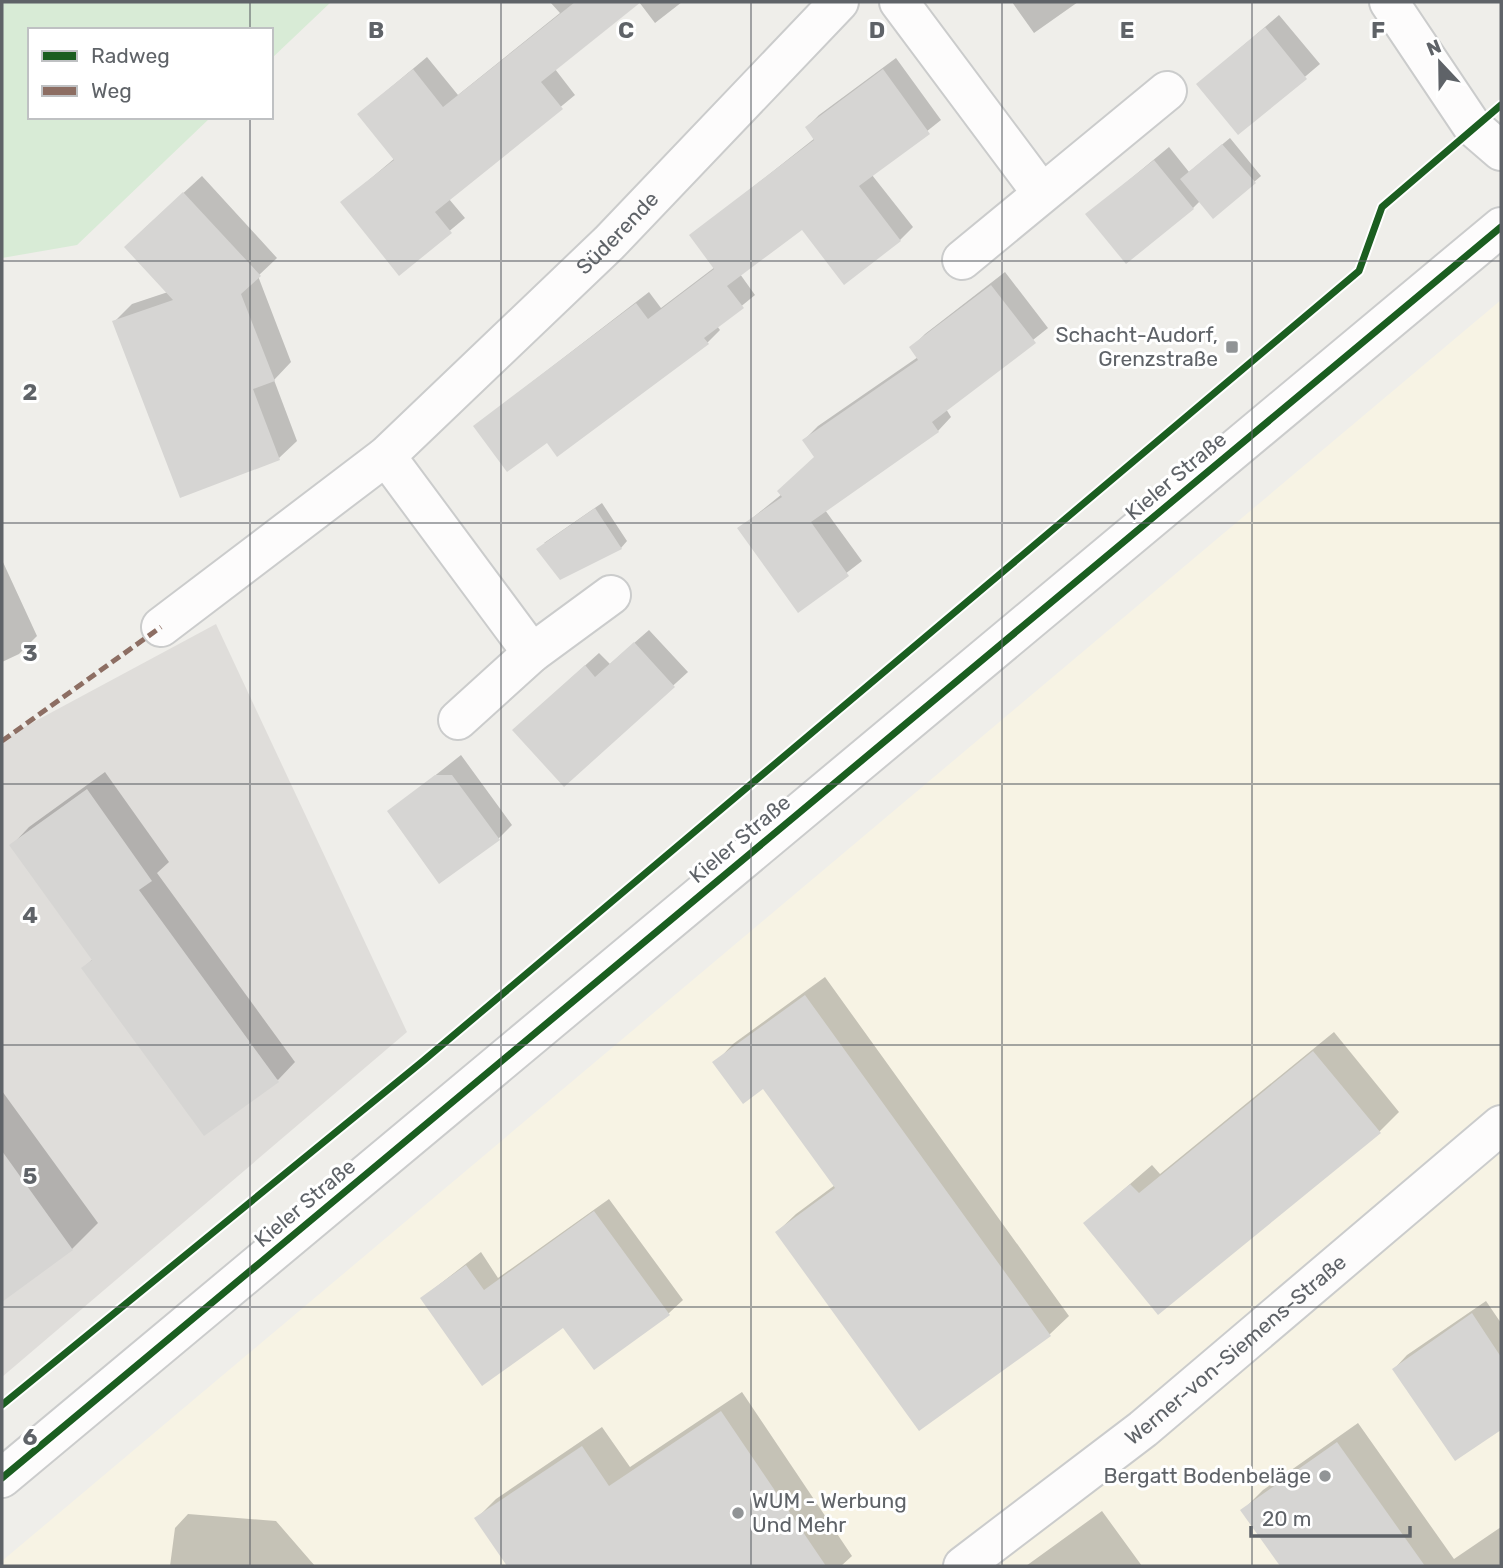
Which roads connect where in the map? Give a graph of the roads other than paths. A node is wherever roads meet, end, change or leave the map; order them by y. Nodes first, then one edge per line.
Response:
1 (839, 2) edge
2 (899, 2) edge
3 (1389, 2) edge
4 (1167, 91) dead end
5 (1501, 151) edge
6 (1041, 192) junction
7 (1501, 227) edge
8 (962, 260) dead end
9 (386, 456) junction
10 (611, 595) dead end
11 (161, 627) dead end
12 (532, 653) junction
13 (458, 720) dead end
14 (1501, 1125) edge
15 (2, 1479) edge
16 (963, 1566) edge

1 - 9 street, Süderende
2 - 6 street
3 - 5 street
4 - 6 street
6 - 8 street
7 - 15 street, Kieler Straße
9 - 11 street, Süderende
9 - 12 street
10 - 12 street
12 - 13 street
14 - 16 street, Werner-von-Siemens-Straße

